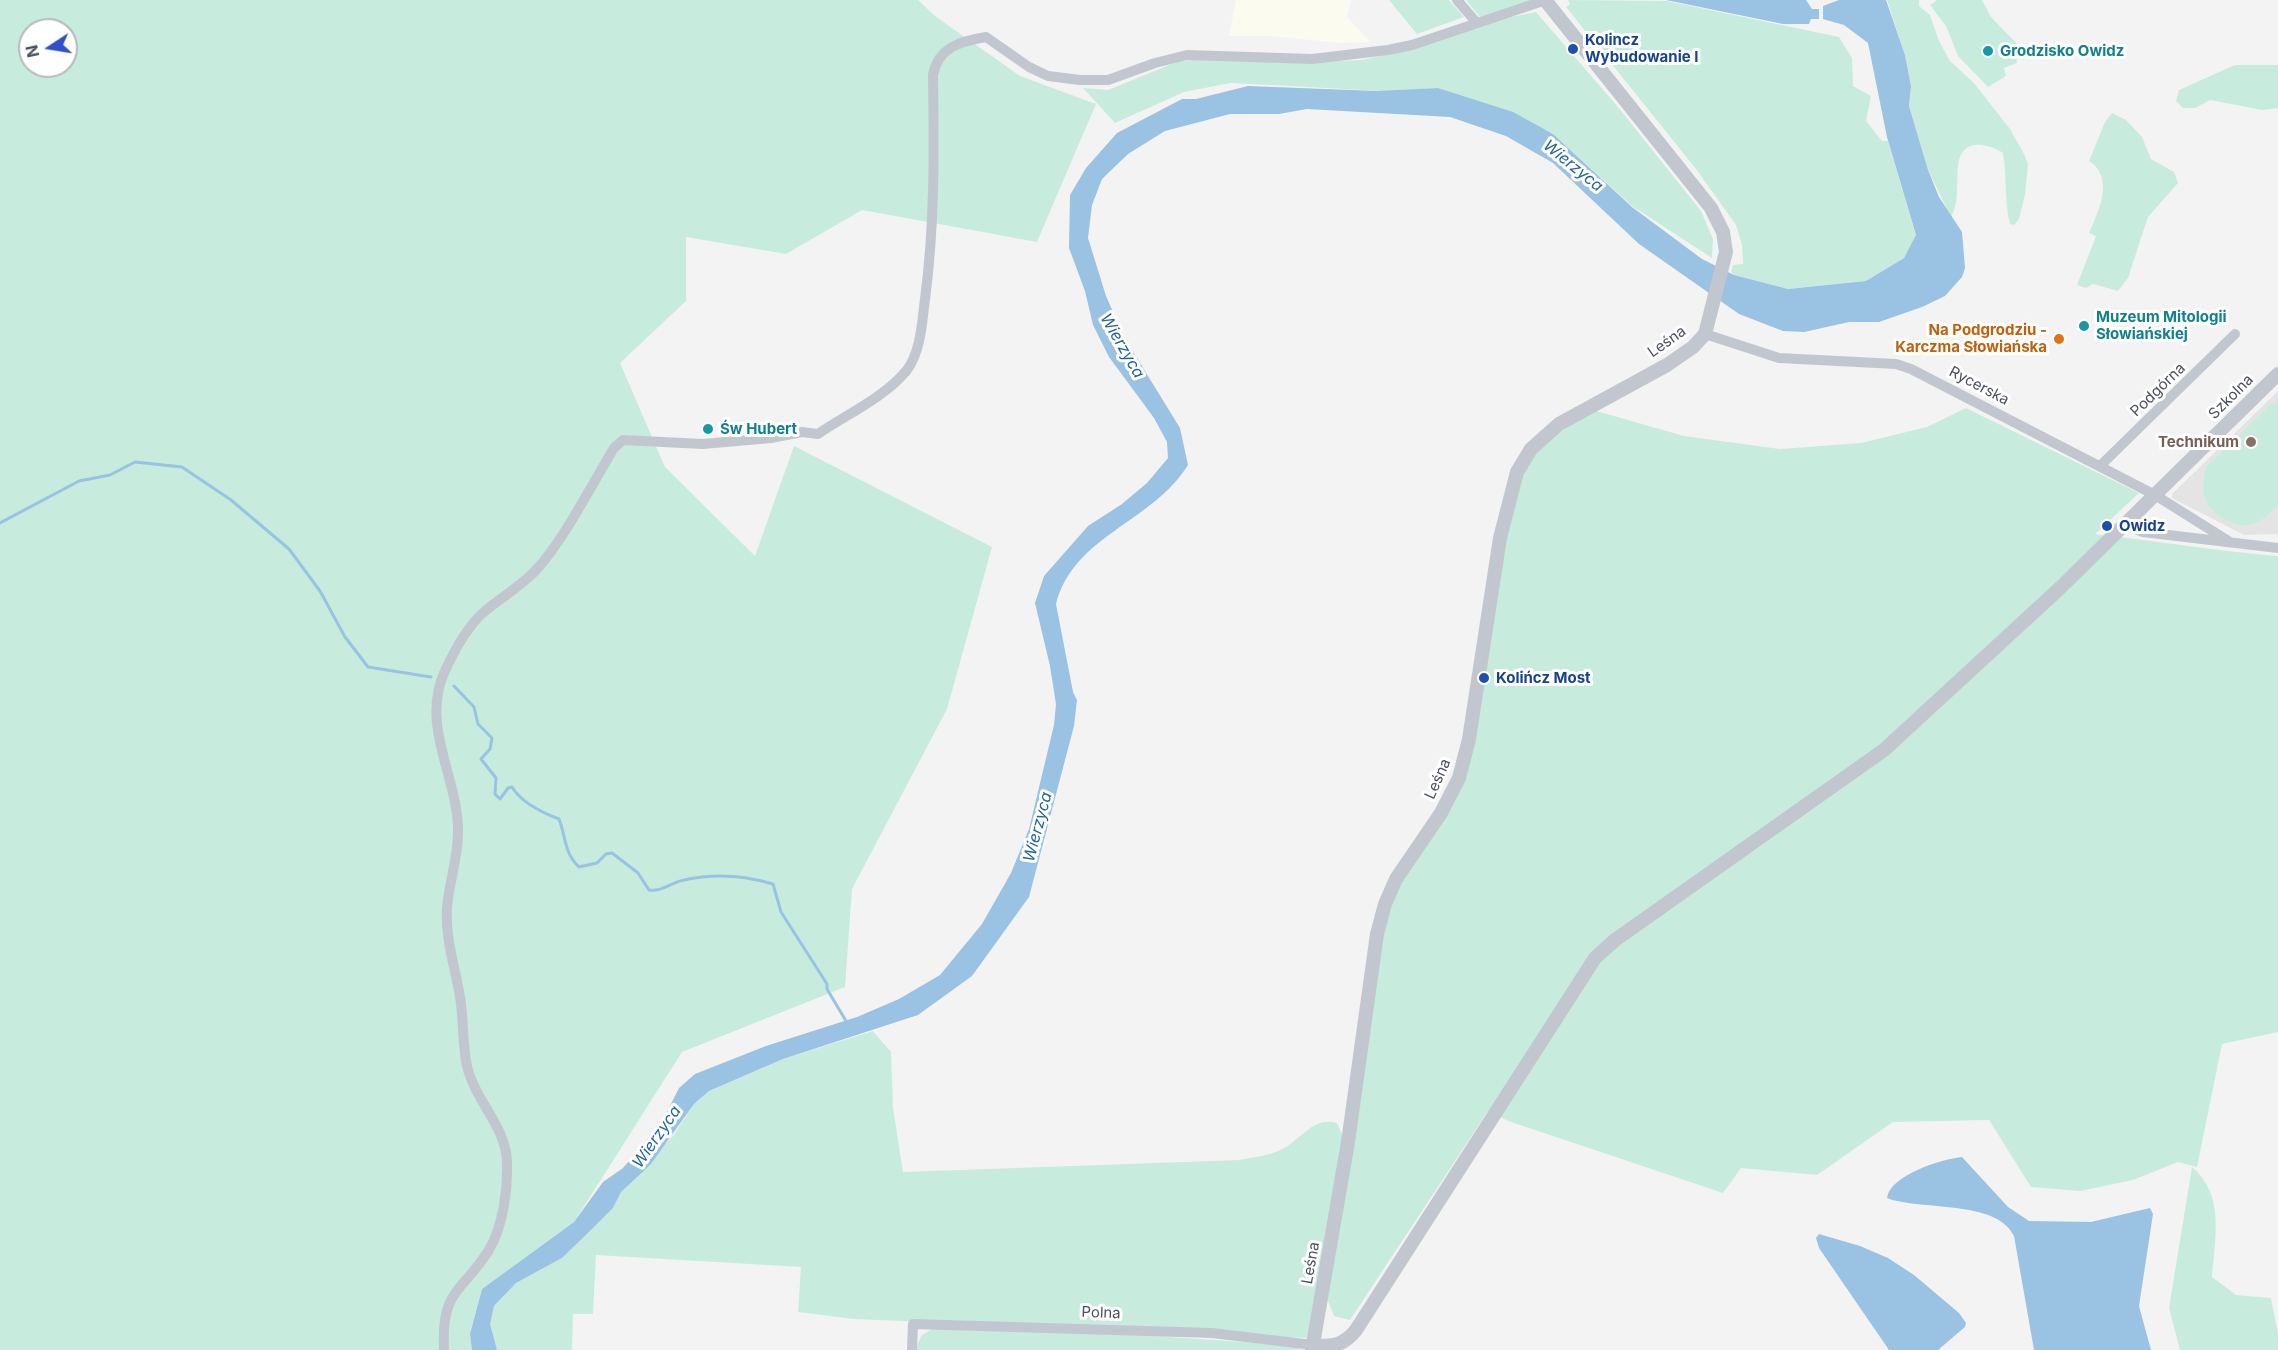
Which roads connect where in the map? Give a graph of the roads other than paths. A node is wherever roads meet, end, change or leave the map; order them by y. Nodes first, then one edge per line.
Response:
1 (1456, 0) edge
2 (1549, 2) edge
3 (1477, 23) junction
4 (1705, 334) junction
5 (2235, 334) dead end
6 (2278, 374) edge
7 (2100, 466) junction
8 (2155, 495) junction
9 (2186, 514) junction
10 (2125, 525) junction
11 (2184, 537) junction
12 (2230, 543) junction
13 (2278, 548) edge
14 (1312, 1348) edge
15 (444, 1350) edge
16 (912, 1350) edge

1 - 3 street
2 - 3 street
2 - 4 street, Leśna
3 - 15 street
4 - 7 street, Rycerska
4 - 14 street, Leśna
5 - 7 street, Podgórna
6 - 8 street, Szkolna
7 - 8 street, Rycerska
8 - 9 street, Rycerska
8 - 10 street, Szkolna
9 - 11 street
9 - 12 street, Rycerska
10 - 11 street
10 - 14 street, Szkolna
11 - 12 street
12 - 13 street
14 - 16 street, Polna

